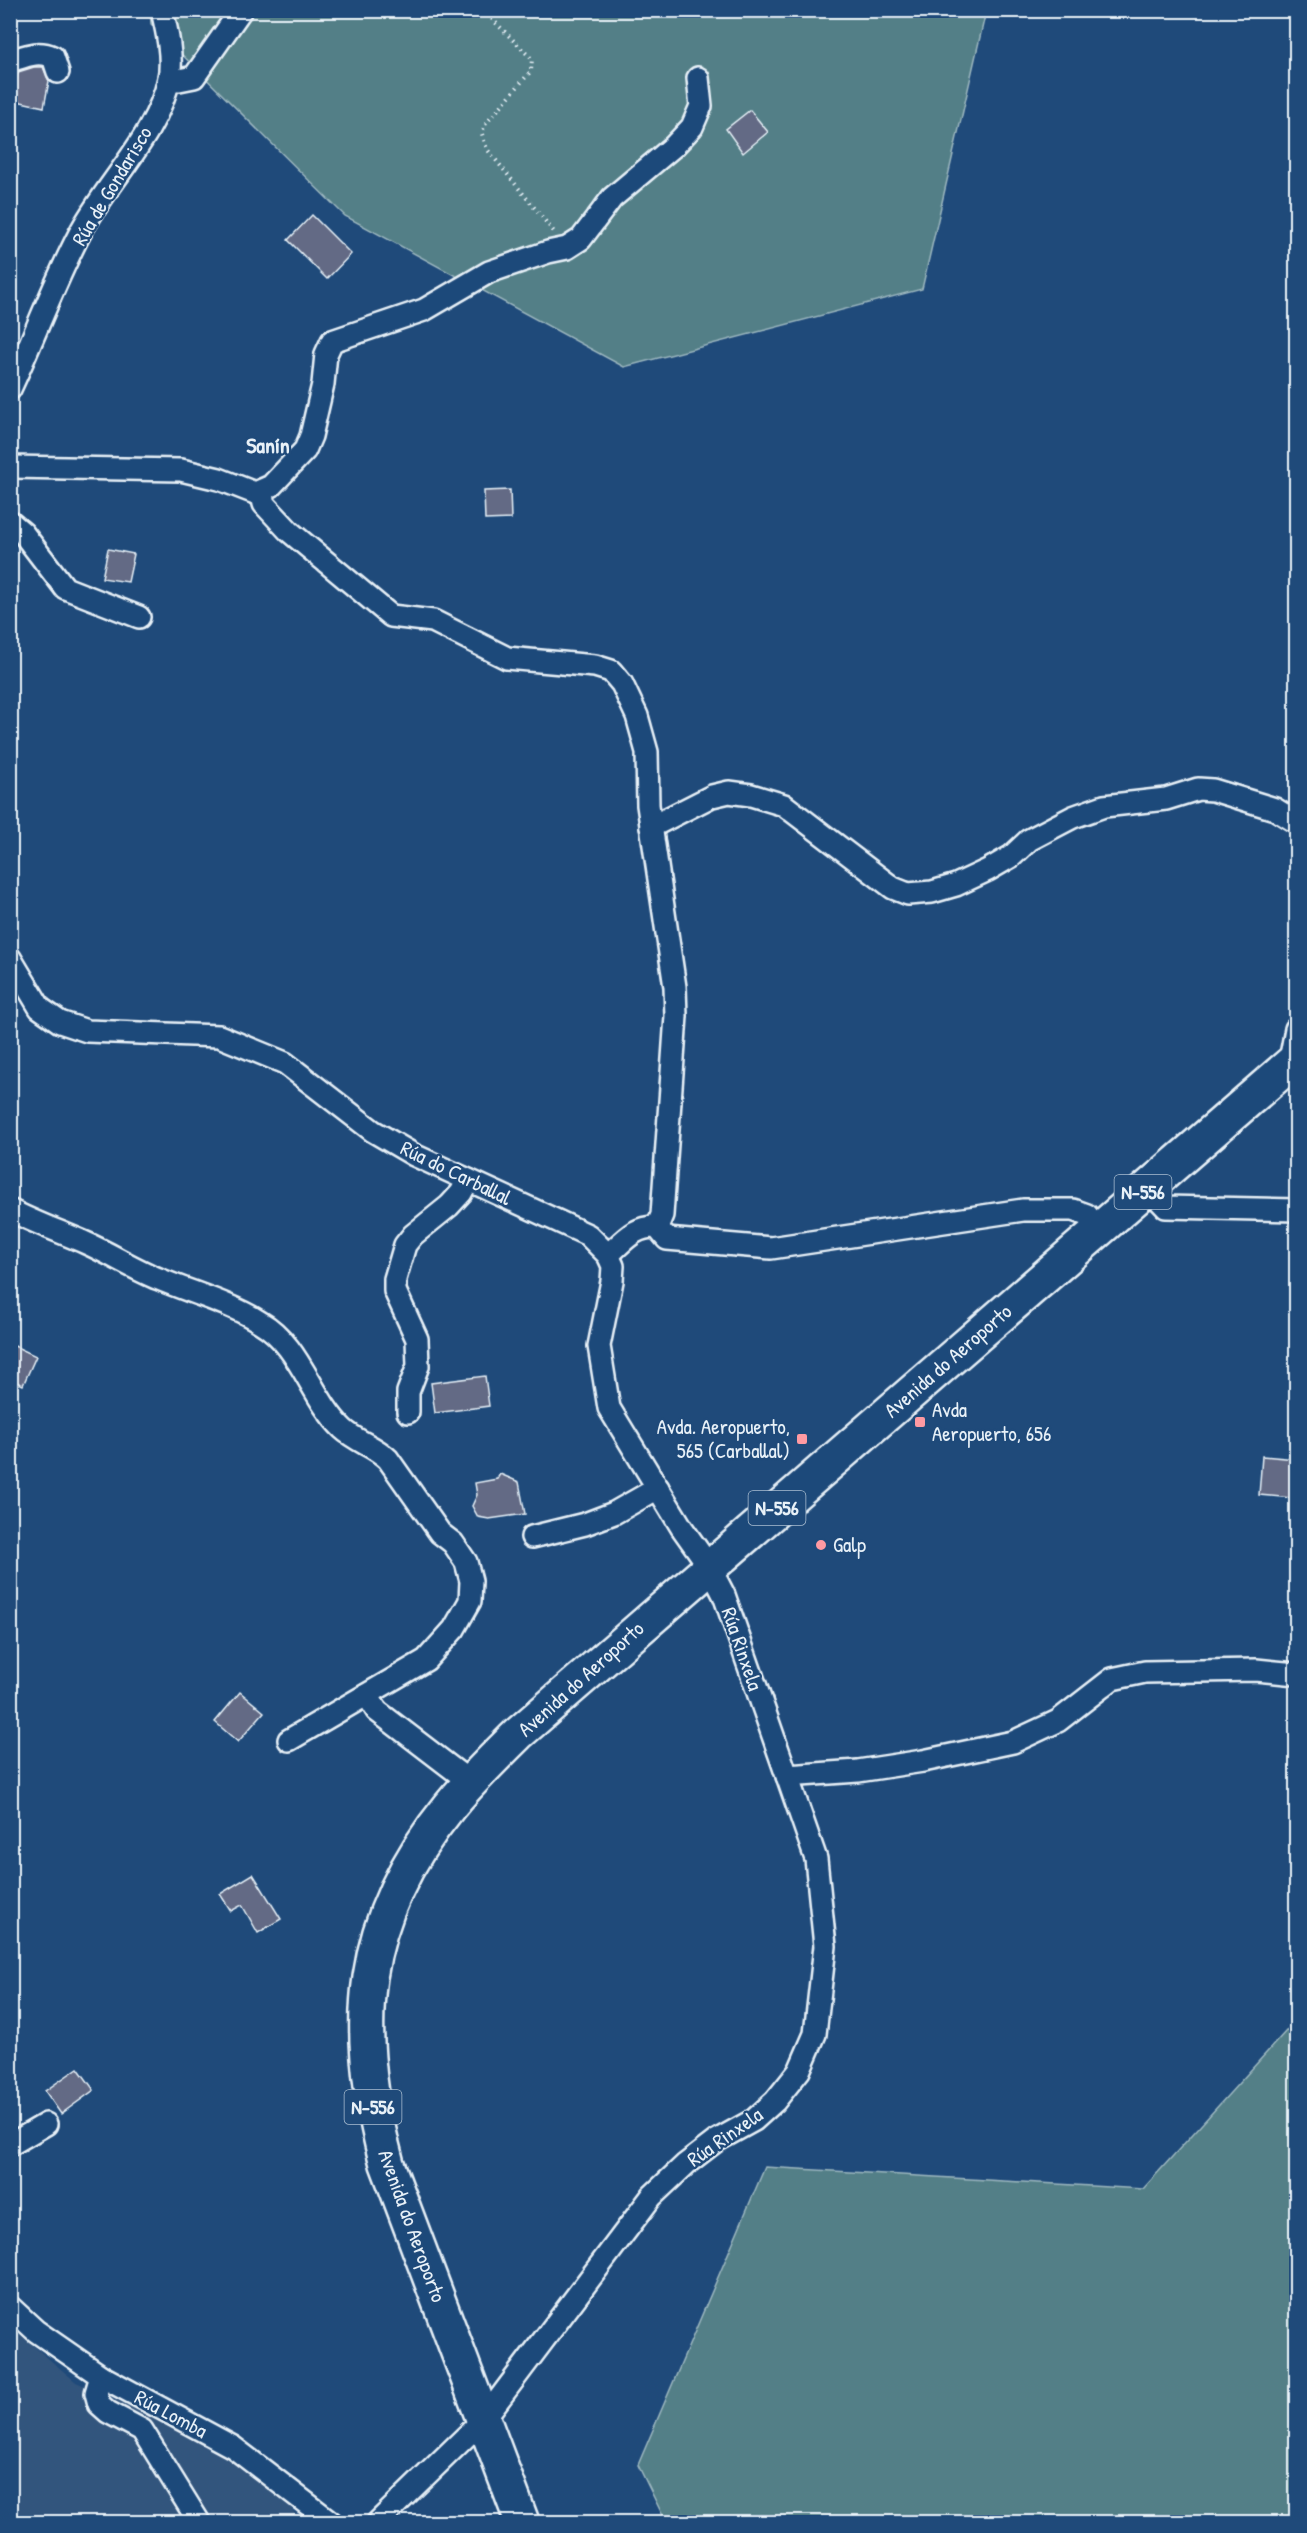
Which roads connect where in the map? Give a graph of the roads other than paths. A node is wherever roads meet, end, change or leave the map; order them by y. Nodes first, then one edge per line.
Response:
1 (162, 10) edge
2 (241, 10) edge
3 (10, 61) edge
4 (58, 72) dead end
5 (169, 78) junction
6 (698, 78) dead end
7 (10, 389) edge
8 (10, 467) edge
9 (261, 491) junction
10 (10, 522) edge
11 (139, 617) dead end
12 (1296, 822) edge
13 (651, 827) junction
14 (14, 974) edge
15 (1296, 1029) edge
16 (1293, 1063) edge
17 (468, 1180) junction
18 (1148, 1188) junction
19 (10, 1210) edge
20 (1296, 1210) edge
21 (657, 1227) junction
22 (1098, 1231) junction
23 (608, 1255) junction
24 (408, 1413) dead end
25 (658, 1488) junction
26 (532, 1537) dead end
27 (709, 1566) junction
28 (1296, 1674) edge
29 (367, 1695) junction
30 (289, 1740) dead end
31 (787, 1776) junction
32 (470, 1782) junction
33 (46, 2124) dead end
34 (10, 2145) edge
35 (10, 2307) edge
36 (101, 2376) junction
37 (484, 2419) junction
38 (199, 2523) edge
39 (331, 2523) edge
40 (378, 2523) edge
41 (522, 2523) edge

1 - 5 street, Rúa de Gondarisco
2 - 5 street
3 - 4 street
5 - 7 street, Rúa de Gondarisco
6 - 9 street
8 - 9 street
9 - 13 street
10 - 11 street
12 - 13 street
13 - 21 street
14 - 17 street, Rúa do Carballal
15 - 16 street
16 - 18 main road, Avenida do Aeroporto / N-556
17 - 23 street, Rúa do Carballal
17 - 24 street
18 - 20 street
18 - 22 main road, Avenida do Aeroporto / N-556
19 - 29 street
21 - 22 street
21 - 23 street
22 - 27 main road, Avenida do Aeroporto / N-556
23 - 25 street
25 - 26 street
25 - 27 street
27 - 31 street, Rúa Rinxela
27 - 32 main road, Avenida do Aeroporto / N-556
28 - 31 street
29 - 30 street
29 - 32 street
31 - 37 street, Rúa Rinxela
32 - 37 main road, Avenida do Aeroporto / N-556
33 - 34 street
35 - 36 street, Rúa Lomba
36 - 38 street
36 - 39 street, Rúa Lomba
37 - 40 street, Rúa Rinxela
37 - 41 main road, Avenida do Aeroporto / N-556

